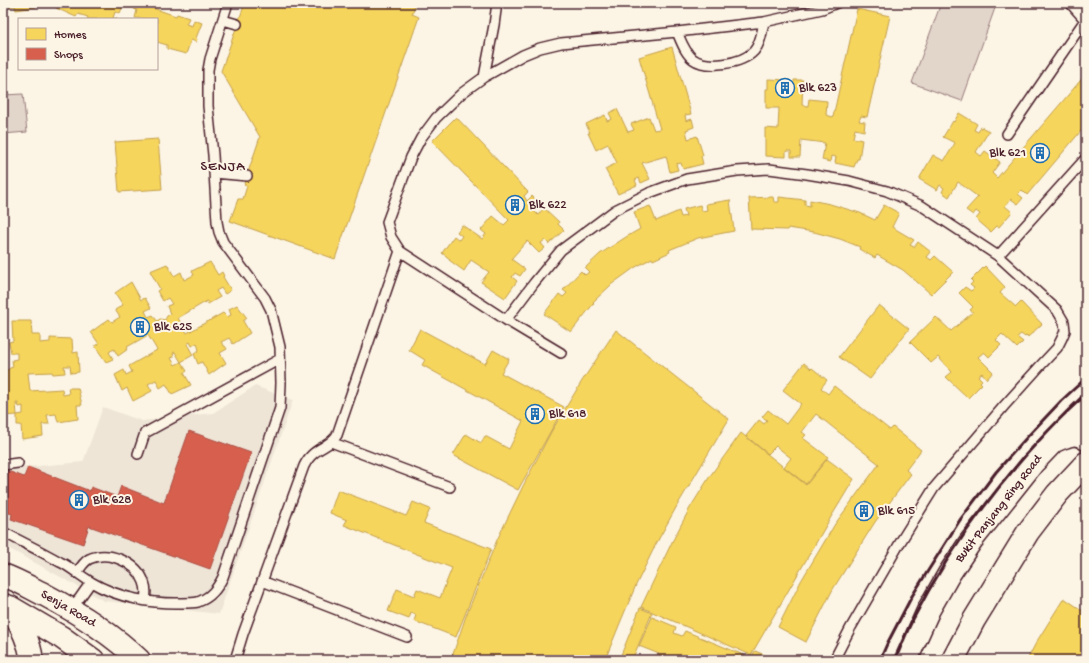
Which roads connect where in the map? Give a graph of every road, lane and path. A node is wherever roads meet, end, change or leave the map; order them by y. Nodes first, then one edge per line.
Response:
1 (228, 3) edge
2 (497, 3) edge
3 (837, 3) edge
4 (1070, 3) edge
5 (223, 20) junction
6 (1086, 20) edge
7 (764, 22) junction
8 (237, 24) dead end
9 (677, 32) junction
10 (484, 78) junction
11 (1007, 134) dead end
12 (1086, 158) edge
13 (214, 173) junction
14 (247, 176) dead end
15 (400, 251) junction
16 (998, 256) junction
17 (506, 320) junction
18 (561, 353) dead end
19 (280, 359) junction
20 (1086, 411) edge
21 (1086, 439) edge
22 (331, 442) junction
23 (1053, 442) junction
24 (138, 454) dead end
25 (18, 463) dead end
26 (1086, 463) edge
27 (3, 465) edge
28 (450, 487) dead end
29 (3, 532) edge
30 (77, 573) junction
31 (3, 575) edge
32 (91, 582) junction
33 (262, 582) junction
34 (145, 600) junction
35 (6, 606) edge
36 (69, 608) junction
37 (407, 637) dead end
38 (128, 657) edge
39 (32, 660) edge
40 (93, 660) edge
41 (236, 660) edge
42 (834, 660) edge
43 (906, 660) edge
44 (953, 660) edge

1 - 5 lane
2 - 10 lane
3 - 7 lane
4 - 6 lane
5 - 8 lane
5 - 13 lane
6 - 11 lane
7 - 9 lane
7 - 9 lane
9 - 10 lane
10 - 15 lane
12 - 16 lane
13 - 14 lane
13 - 19 lane
15 - 17 lane
15 - 22 lane
16 - 17 lane
16 - 42 lane
17 - 18 lane
19 - 24 lane
19 - 34 lane
20 - 23 main road, Bukit Panjang Ring Road
21 - 23 main road
22 - 28 lane
22 - 33 lane
23 - 43 main road, Bukit Panjang Ring Road
25 - 27 lane
26 - 44 main road
29 - 30 lane
30 - 32 lane
30 - 34 lane
31 - 36 main road, Senja Road
32 - 34 lane
32 - 36 lane
33 - 37 lane
33 - 41 lane
35 - 39 main road
35 - 40 main road
36 - 38 main road, Senja Road

